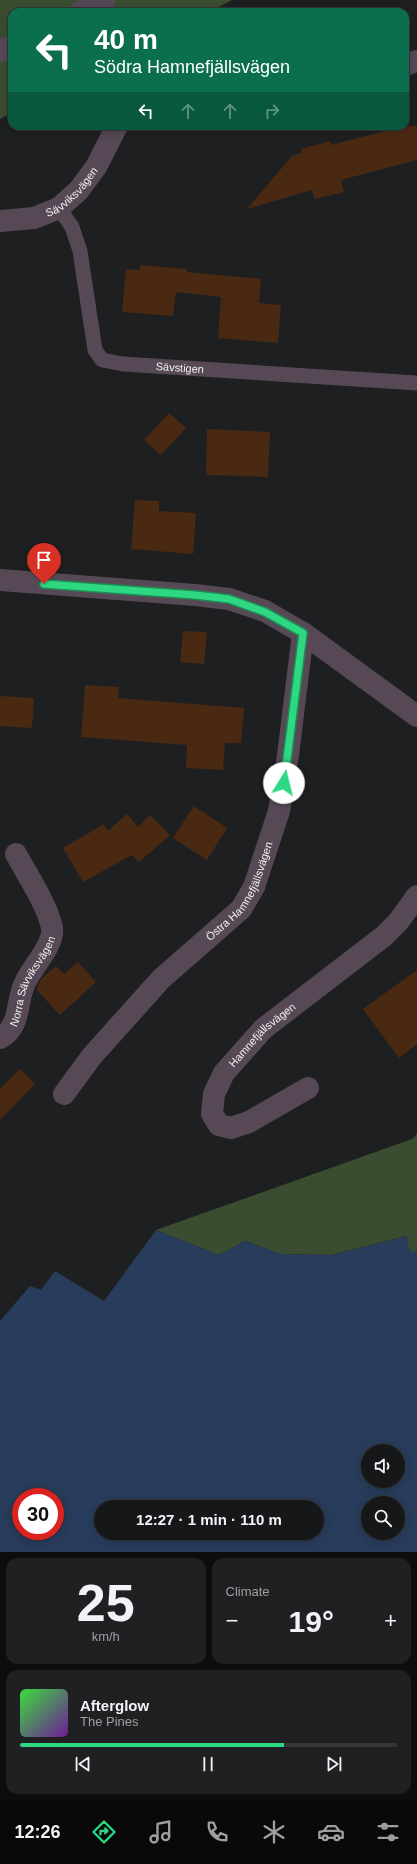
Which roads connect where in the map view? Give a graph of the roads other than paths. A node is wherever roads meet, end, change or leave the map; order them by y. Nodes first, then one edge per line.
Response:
1 (104, 0) edge
2 (88, 8) edge
3 (115, 130) edge
4 (59, 208) junction
5 (0, 221) edge
6 (417, 383) edge
7 (0, 580) edge
8 (303, 633) junction
9 (417, 716) edge
10 (16, 854) dead end
11 (417, 896) edge
12 (0, 1038) edge
13 (308, 1088) dead end
14 (64, 1094) dead end

1 - 2 street
3 - 4 street, Sävviksvägen
4 - 5 street, Sävviksvägen
4 - 6 lane, Sävstigen
7 - 8 street
8 - 9 street
8 - 14 street, Östra Hamnefjällsvägen
10 - 12 street, Norra Sävviksvägen
11 - 13 street, Hamnefjällsvägen

